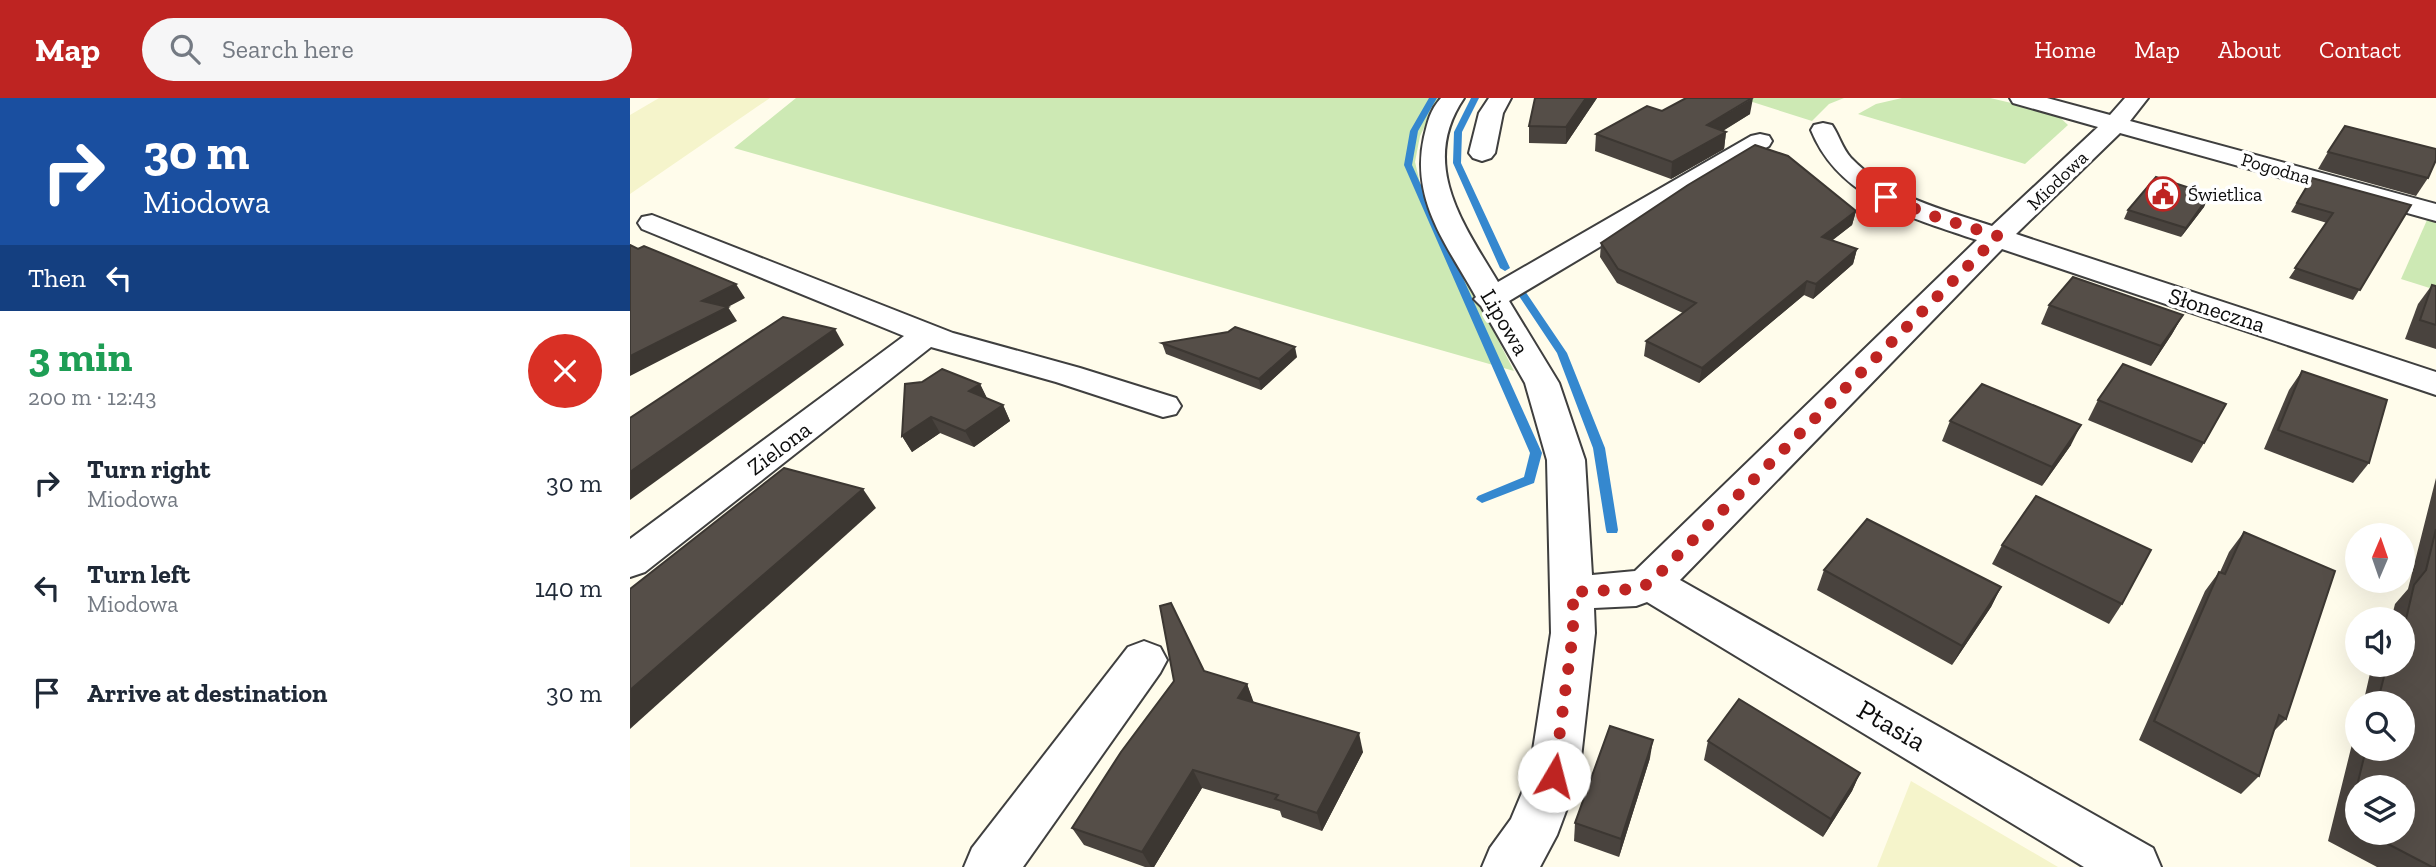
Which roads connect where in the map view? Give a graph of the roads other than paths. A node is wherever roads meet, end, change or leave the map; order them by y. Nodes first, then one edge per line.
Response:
1 (1453, 98) edge
2 (1500, 98) edge
3 (2021, 98) edge
4 (2127, 111) edge
5 (1823, 130) dead end
6 (1760, 141) dead end
7 (1482, 152) dead end
8 (2436, 213) edge
9 (652, 223) dead end
10 (1998, 236) junction
11 (1490, 299) junction
12 (928, 334) junction
13 (2436, 384) edge
14 (1163, 406) dead end
15 (630, 561) edge
16 (1572, 573) junction
17 (1650, 583) junction
18 (1144, 660) dead end
19 (990, 867) edge
20 (1509, 867) edge
21 (2134, 867) edge

1 - 11 street, Lipowa
2 - 7 street
3 - 4 street, Miodowa
4 - 8 street, Pogodna
4 - 10 street, Miodowa
5 - 10 street
6 - 11 street
9 - 12 street
10 - 13 street, Słoneczna
10 - 17 street, Miodowa
11 - 16 street, Lipowa
12 - 14 street
12 - 15 street, Zielona
16 - 17 street
16 - 20 street
17 - 21 street, Ptasia
18 - 19 street

